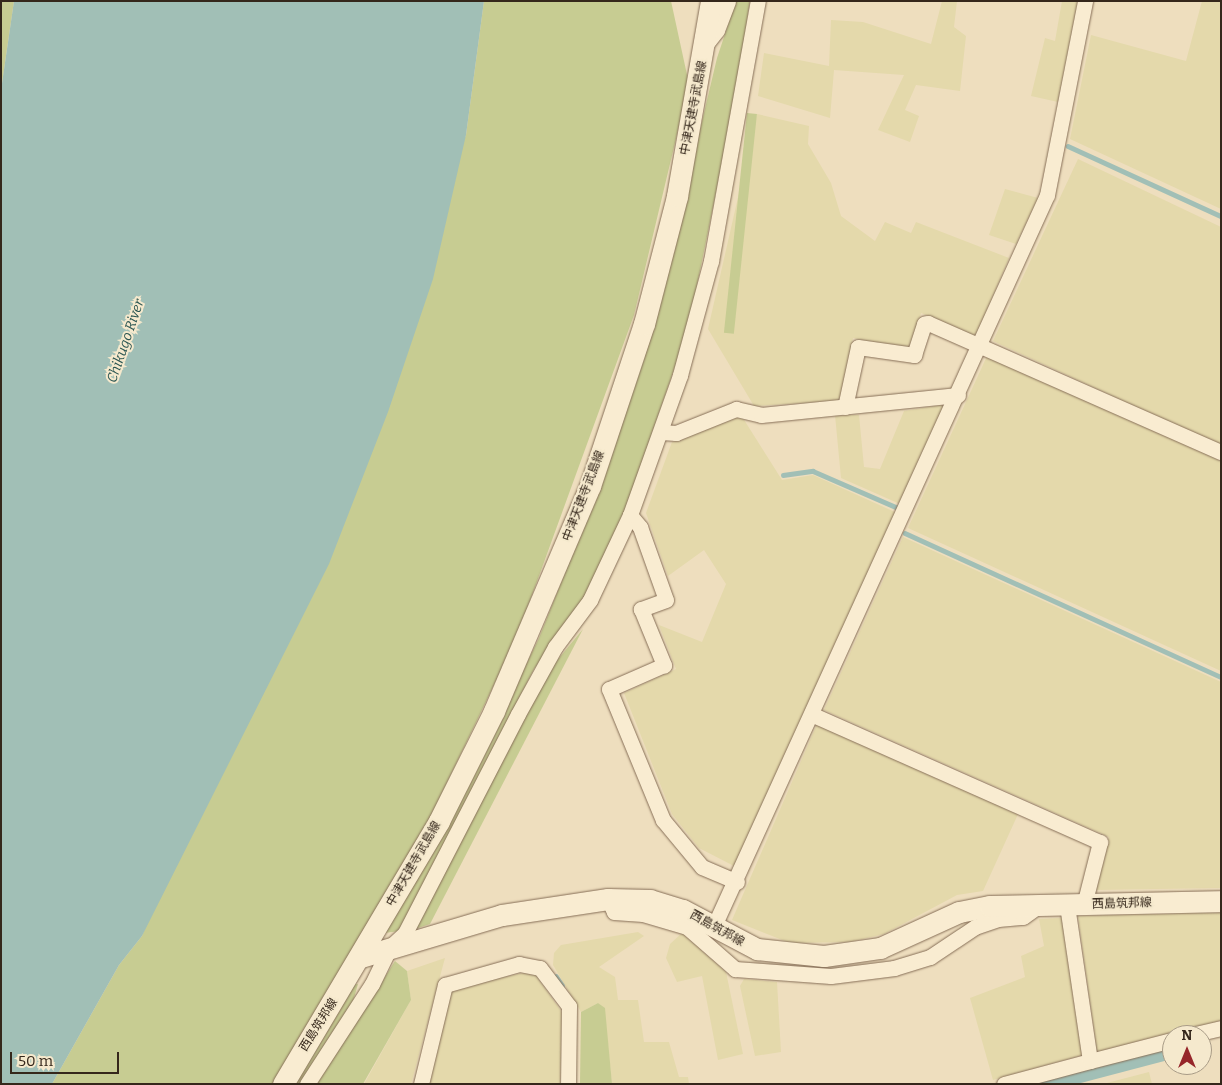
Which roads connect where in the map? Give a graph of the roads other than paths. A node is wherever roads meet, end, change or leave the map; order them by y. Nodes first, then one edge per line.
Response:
1 (711, 1) edge
2 (728, 1) edge
3 (758, 1) edge
4 (1085, 1) edge
5 (707, 42) junction
6 (980, 345) junction
7 (958, 395) junction
8 (845, 407) junction
9 (661, 432) junction
10 (1221, 452) edge
11 (630, 515) junction
12 (813, 714) junction
13 (737, 882) junction
14 (608, 899) junction
15 (1221, 901) edge
16 (1075, 905) junction
17 (1038, 906) junction
18 (714, 926) junction
19 (390, 948) junction
20 (361, 957) junction
21 (1162, 1043) edge
22 (1090, 1061) junction
23 (283, 1084) edge
24 (307, 1084) edge
25 (421, 1084) edge
26 (568, 1084) edge
27 (1004, 1084) edge

1 - 5 main road, 中津天建寺武島線
2 - 5 street
3 - 9 street
4 - 6 street
5 - 20 main road, 中津天建寺武島線
6 - 7 street
6 - 8 street
6 - 10 street
7 - 8 street
7 - 12 street
8 - 9 street
9 - 11 street
11 - 13 street
11 - 19 street
12 - 13 street
12 - 16 street
13 - 18 street
14 - 17 street
14 - 18 main road, 西島筑邦線
14 - 19 main road, 西島筑邦線
15 - 16 main road, 西島筑邦線
16 - 17 main road, 西島筑邦線
16 - 22 street
17 - 18 main road, 西島筑邦線
19 - 20 main road, 西島筑邦線
19 - 24 street
20 - 23 main road, 西島筑邦線
21 - 22 street
22 - 27 street
25 - 26 street

